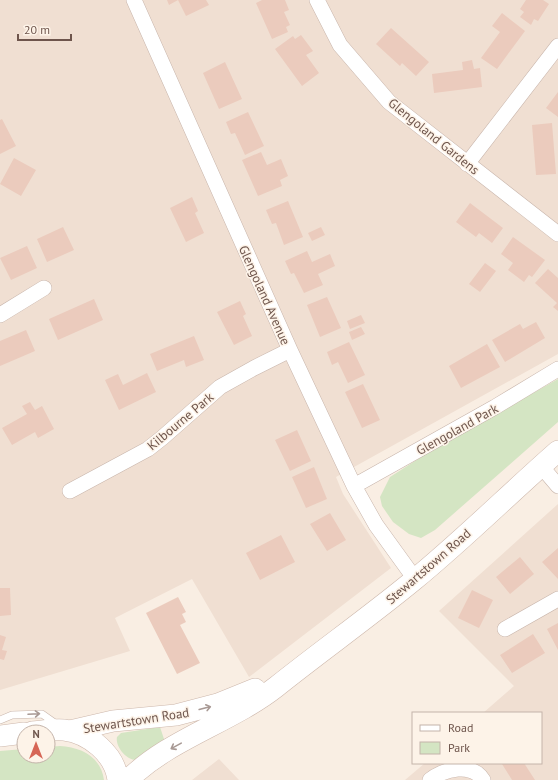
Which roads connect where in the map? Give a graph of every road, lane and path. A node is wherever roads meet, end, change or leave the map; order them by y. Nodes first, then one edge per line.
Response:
1 (134, 0) edge
2 (317, 0) edge
3 (558, 46) edge
4 (467, 164) junction
5 (558, 234) edge
6 (44, 288) dead end
7 (0, 314) edge
8 (290, 350) junction
9 (558, 369) edge
10 (558, 451) edge
11 (540, 466) junction
12 (354, 486) junction
13 (558, 486) edge
14 (70, 490) dead end
15 (415, 579) junction
16 (558, 599) edge
17 (505, 629) dead end
18 (291, 673) junction
19 (0, 720) edge
20 (66, 730) junction
21 (56, 731) edge
22 (16, 734) edge
23 (0, 736) edge
24 (118, 780) edge
25 (128, 780) edge
26 (430, 780) edge
27 (483, 780) edge

1 - 8 street, Glengoland Avenue
2 - 4 street, Glengoland Gardens
3 - 4 street
4 - 5 street, Glengoland Gardens
6 - 7 street
8 - 12 street, Glengoland Avenue
8 - 14 street, Kilbourne Park
9 - 12 street, Glengoland Park
10 - 11 main road, Stewartstown Road
11 - 13 street
11 - 15 main road, Stewartstown Road
12 - 15 street, Glengoland Avenue
15 - 18 main road, Stewartstown Road
16 - 17 street
20 -> 18 main road, Stewartstown Road
18 -> 25 main road, Stewartstown Road
19 -> 20 lane
20 - 21 main road, Stewartstown Road
20 - 24 main road
22 - 23 main road
26 - 27 street

